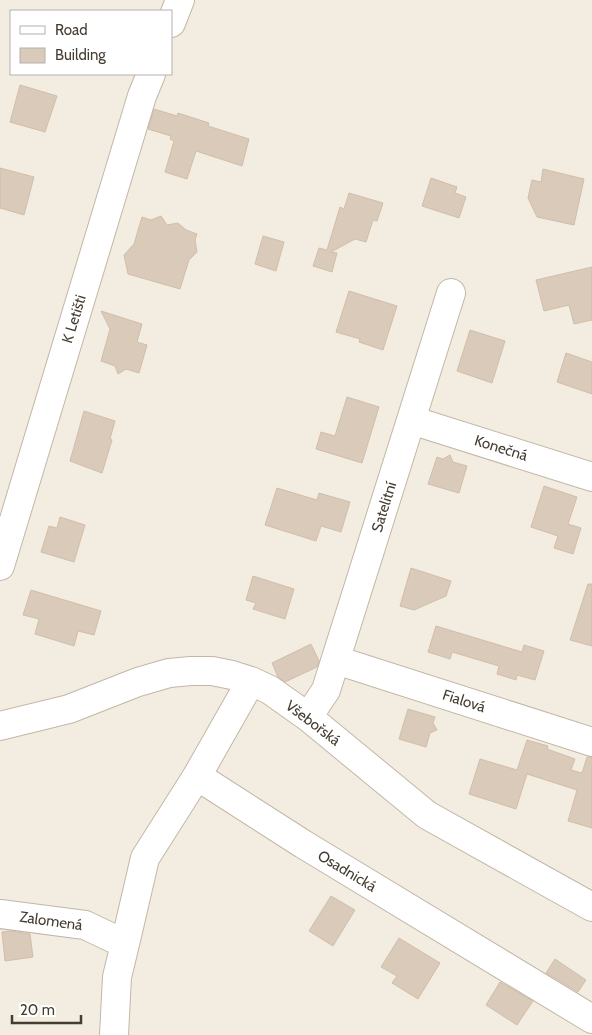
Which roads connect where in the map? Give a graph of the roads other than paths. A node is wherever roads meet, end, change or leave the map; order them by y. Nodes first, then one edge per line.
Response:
1 (180, 0) edge
2 (172, 20) edge
3 (151, 75) edge
4 (451, 293) dead end
5 (411, 420) junction
6 (592, 477) edge
7 (0, 566) edge
8 (336, 660) junction
9 (251, 681) junction
10 (308, 717) junction
11 (0, 726) edge
12 (592, 742) edge
13 (197, 776) junction
14 (592, 907) edge
15 (0, 914) edge
16 (125, 944) junction
17 (592, 1019) edge
18 (114, 1035) edge

1 - 2 street
3 - 7 street, K Letišti
4 - 5 street, Satelitní
5 - 6 street, Konečná
5 - 8 street, Satelitní
8 - 10 street, Satelitní
8 - 12 street, Fialová
9 - 10 street, Všebořská
9 - 11 street, Všebořská
9 - 13 street
10 - 14 street, Všebořská
13 - 16 street
13 - 17 street, Osadnická
15 - 16 street, Zalomená
16 - 18 street

